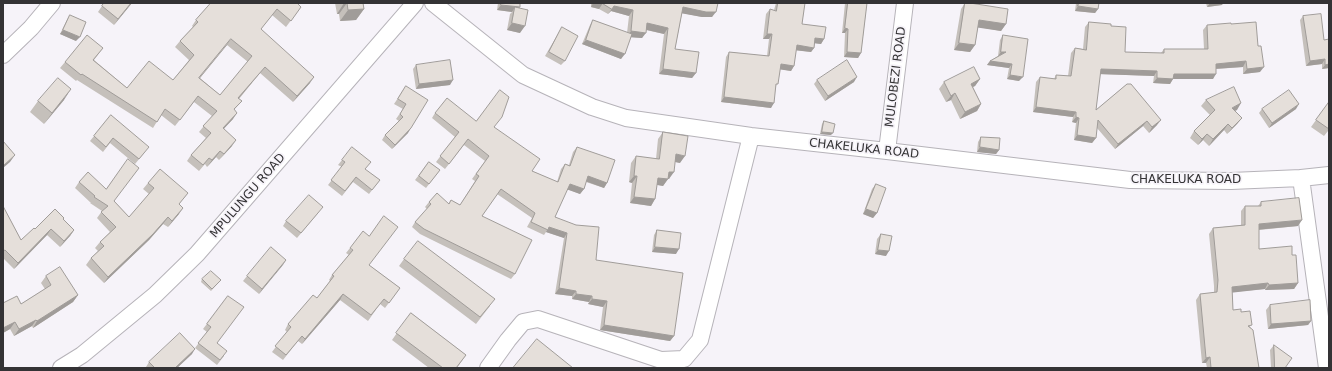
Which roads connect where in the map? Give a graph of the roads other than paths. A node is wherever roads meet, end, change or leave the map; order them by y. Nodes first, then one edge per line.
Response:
1 (52, 3) edge
2 (415, 3) edge
3 (433, 3) edge
4 (905, 3) edge
5 (3, 55) edge
6 (751, 136) junction
7 (887, 151) junction
8 (1329, 175) edge
9 (1301, 178) junction
10 (61, 368) edge
11 (488, 368) edge
12 (1327, 368) edge

1 - 5 street
2 - 10 street, MPULUNGU ROAD
3 - 6 street, CHAKELUKA ROAD
4 - 7 street, MULOBEZI ROAD
6 - 7 street, CHAKELUKA ROAD
6 - 11 street
7 - 9 street, CHAKELUKA ROAD
8 - 9 street, CHAKELUKA ROAD
9 - 12 street

